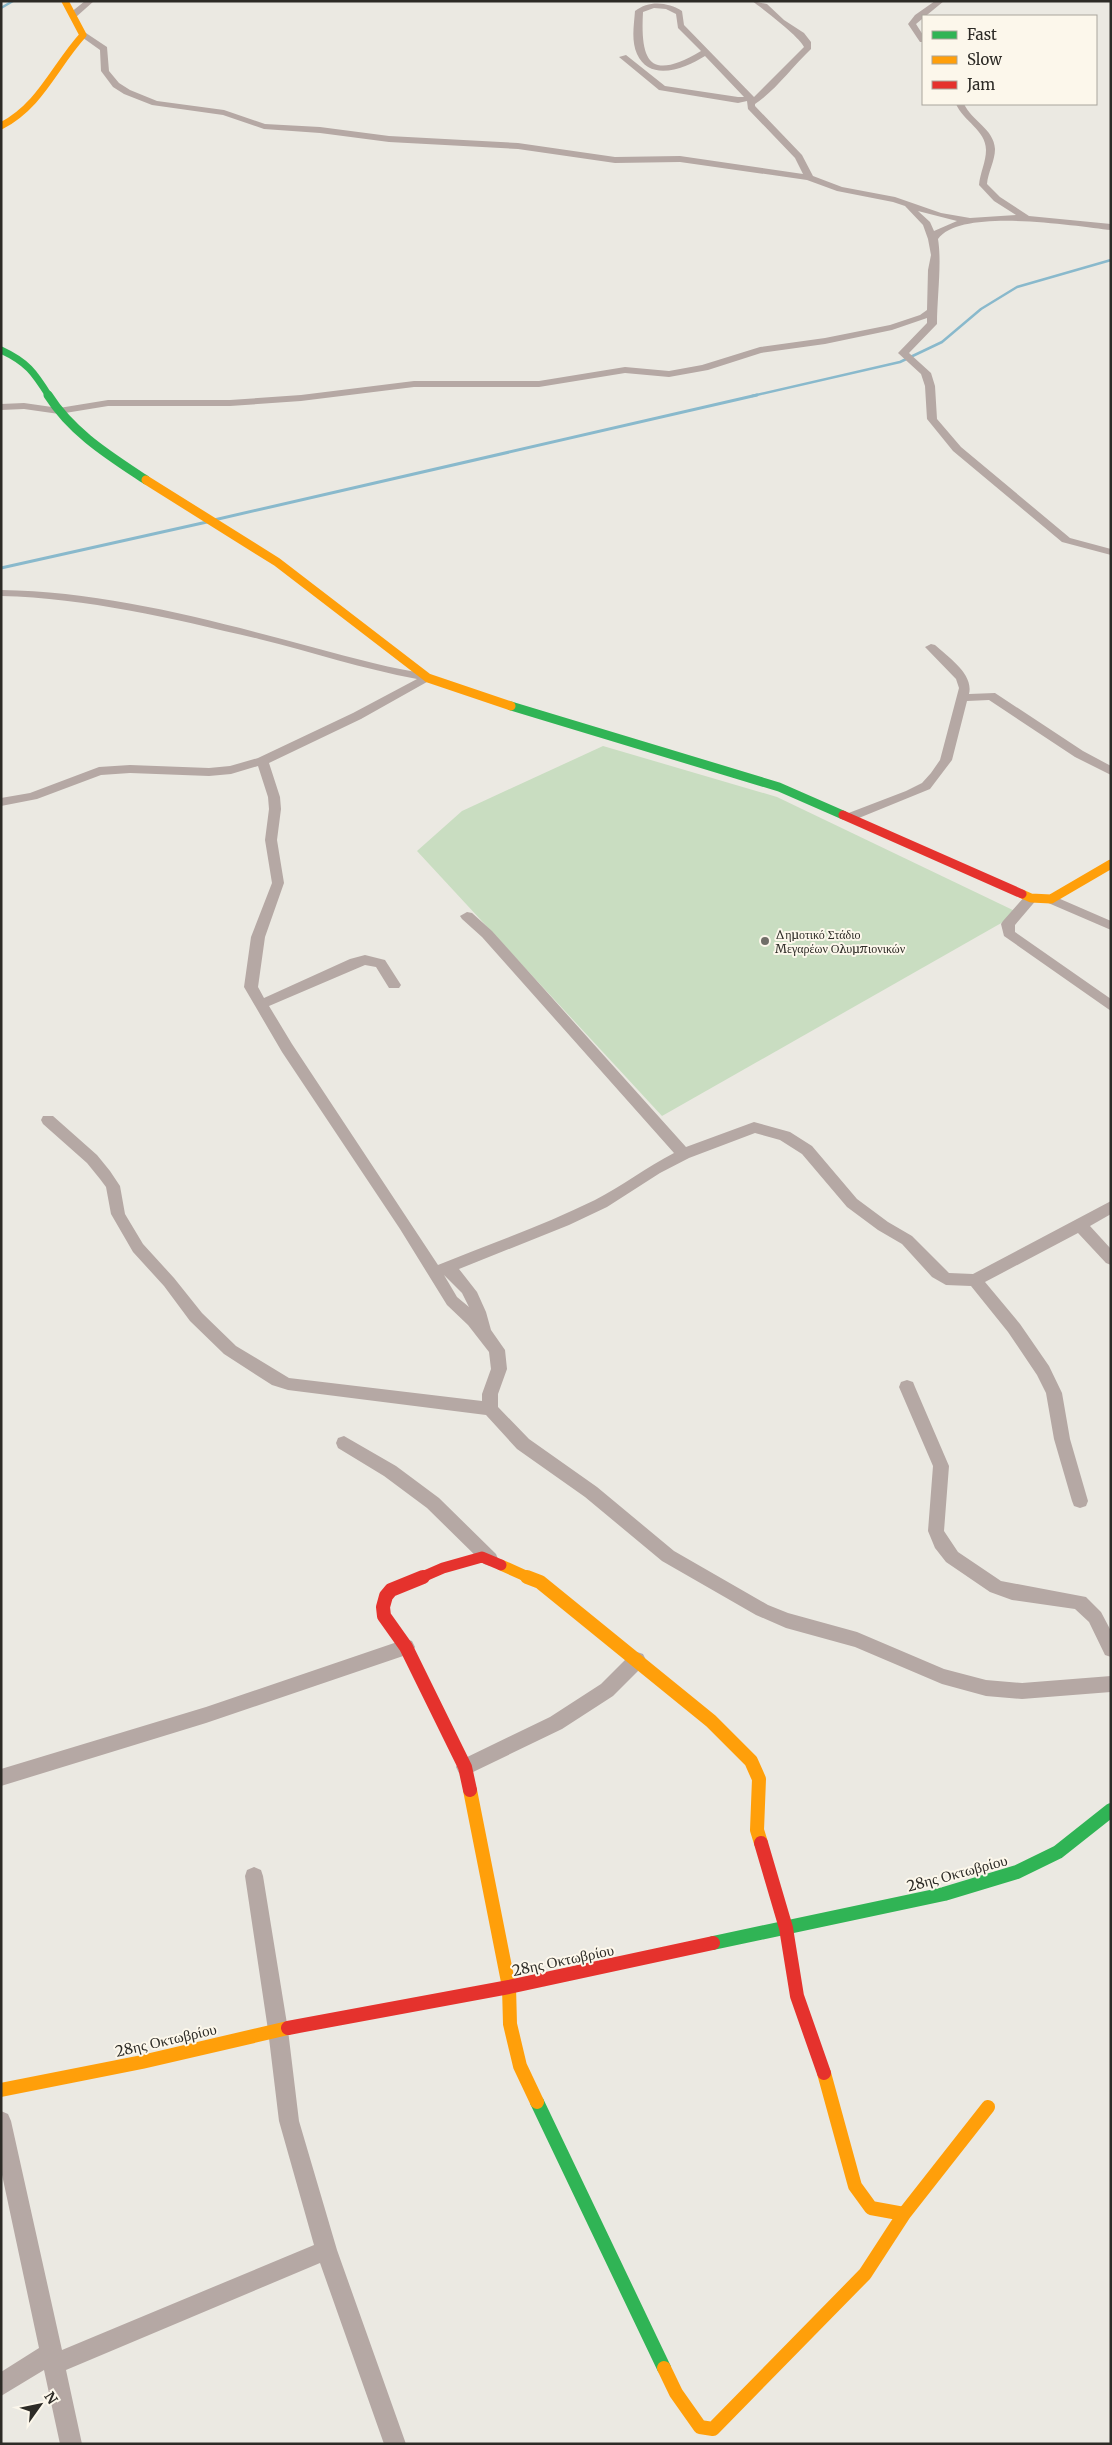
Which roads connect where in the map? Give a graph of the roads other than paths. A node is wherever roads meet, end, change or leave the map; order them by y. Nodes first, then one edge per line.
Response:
1 (65, 1) edge
2 (90, 1) edge
3 (756, 1) edge
4 (940, 1) edge
5 (73, 15) junction
6 (82, 35) junction
7 (922, 39) edge
8 (706, 52) junction
9 (623, 57) dead end
10 (751, 100) junction
11 (960, 105) edge
12 (1, 126) edge
13 (809, 178) junction
14 (904, 203) junction
15 (1031, 220) junction
16 (970, 221) junction
17 (1111, 228) edge
18 (933, 239) junction
19 (932, 311) junction
20 (1, 350) edge
21 (1, 407) edge
22 (59, 411) junction
23 (1111, 552) edge
24 (1, 594) edge
25 (930, 647) dead end
26 (428, 678) junction
27 (964, 698) junction
28 (262, 761) junction
29 (1111, 771) edge
30 (1, 802) edge
31 (850, 817) junction
32 (1111, 864) edge
33 (1031, 898) junction
34 (1052, 899) junction
35 (467, 916) dead end
36 (1111, 926) edge
37 (394, 985) dead end
38 (260, 1005) junction
39 (1111, 1006) edge
40 (48, 1120) dead end
41 (684, 1154) junction
42 (1111, 1207) edge
43 (1080, 1225) junction
44 (1111, 1259) edge
45 (441, 1271) junction
46 (975, 1280) junction
47 (907, 1387) dead end
48 (490, 1409) junction
49 (344, 1443) dead end
50 (1080, 1500) dead end
51 (490, 1559) junction
52 (406, 1648) junction
53 (1111, 1649) edge
54 (637, 1660) junction
55 (1111, 1684) edge
56 (465, 1767) junction
57 (1, 1778) edge
58 (1111, 1810) edge
59 (254, 1876) dead end
60 (786, 1928) junction
61 (509, 1987) junction
62 (278, 2030) junction
63 (1, 2090) edge
64 (988, 2107) dead end
65 (1, 2121) edge
66 (904, 2214) junction
67 (326, 2250) junction
68 (52, 2359) junction
69 (1, 2385) edge
70 (71, 2444) edge
71 (395, 2444) edge

1 - 5 street
2 - 5 street
3 - 10 street
4 - 7 street
5 - 6 street
6 - 12 street
6 - 13 street
8 - 8 street
8 - 10 street
9 - 10 street
10 - 13 street
11 - 15 street
13 - 14 street
14 - 16 street
14 - 18 street
15 - 16 street
15 - 17 street
16 - 18 street
18 - 19 street
19 - 22 street
19 - 23 street
20 - 22 street
21 - 22 street
22 - 26 street
24 - 26 street
25 - 27 street
26 - 28 street
26 - 31 street
27 - 29 street
27 - 31 street
28 - 30 street
28 - 38 street
31 - 33 street
32 - 34 street
33 - 34 street
33 - 39 street
34 - 36 street
35 - 41 street
37 - 38 street
38 - 45 street
40 - 48 street
41 - 45 street
41 - 46 street
42 - 43 street
43 - 44 street
43 - 46 street
45 - 48 street
46 - 50 street
47 - 53 street
48 - 55 street
49 - 51 street
51 - 52 street
51 - 54 street
52 - 56 street
52 - 57 street
54 - 56 street
54 - 60 street
56 - 61 street
58 - 60 street, 28ης Οκτωβρίου
59 - 62 street
60 - 61 street, 28ης Οκτωβρίου
60 - 66 street
61 - 62 street, 28ης Οκτωβρίου
61 - 66 street
62 - 63 street, 28ης Οκτωβρίου
62 - 67 street
64 - 66 street
65 - 68 street
67 - 68 street
67 - 71 street
68 - 69 street
68 - 70 street

